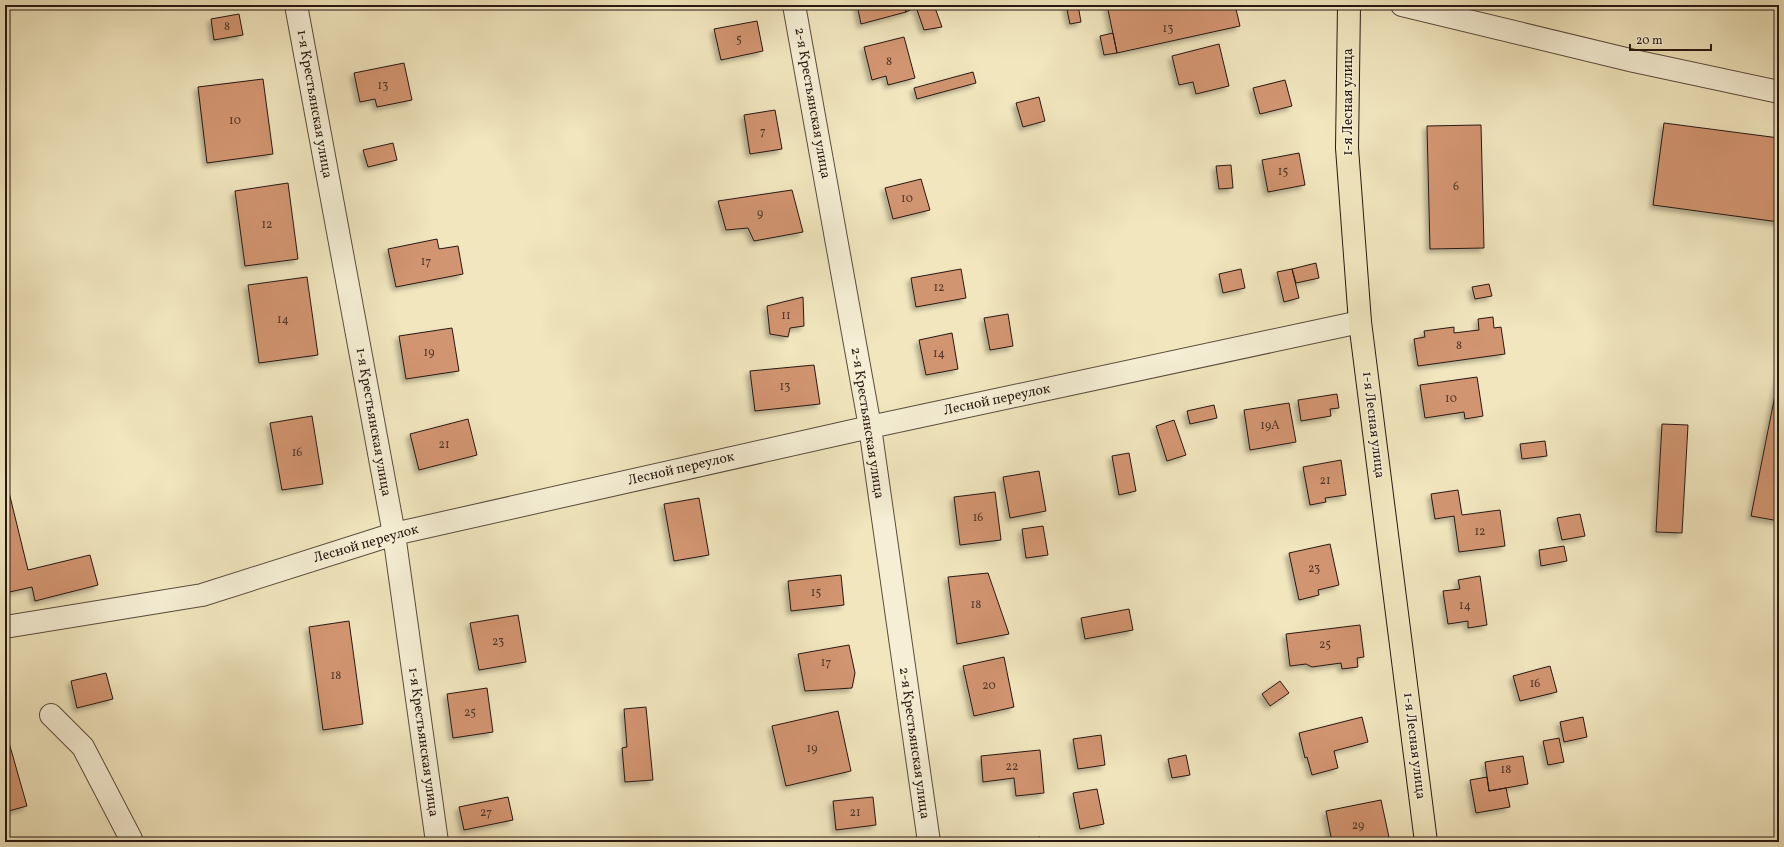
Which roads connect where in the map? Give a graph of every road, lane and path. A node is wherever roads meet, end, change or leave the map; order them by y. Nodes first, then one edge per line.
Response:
1 (296, 5) edge
2 (794, 5) edge
3 (1348, 5) edge
4 (1402, 5) edge
5 (1779, 92) edge
6 (1360, 322) junction
7 (870, 427) junction
8 (394, 534) junction
9 (5, 627) edge
10 (51, 716) dead end
11 (130, 842) edge
12 (437, 842) edge
13 (929, 842) edge
14 (1426, 842) edge

1 - 8 street, 1-я Крестьянская улица
2 - 7 street, 2-я Крестьянская улица
3 - 6 main road, 1-я Лесная улица
4 - 5 street
6 - 7 street, Лесной переулок
6 - 14 main road, 1-я Лесная улица
7 - 8 street, Лесной переулок
7 - 13 street, 2-я Крестьянская улица
8 - 9 street, Лесной переулок
8 - 12 street, 1-я Крестьянская улица
10 - 11 street

